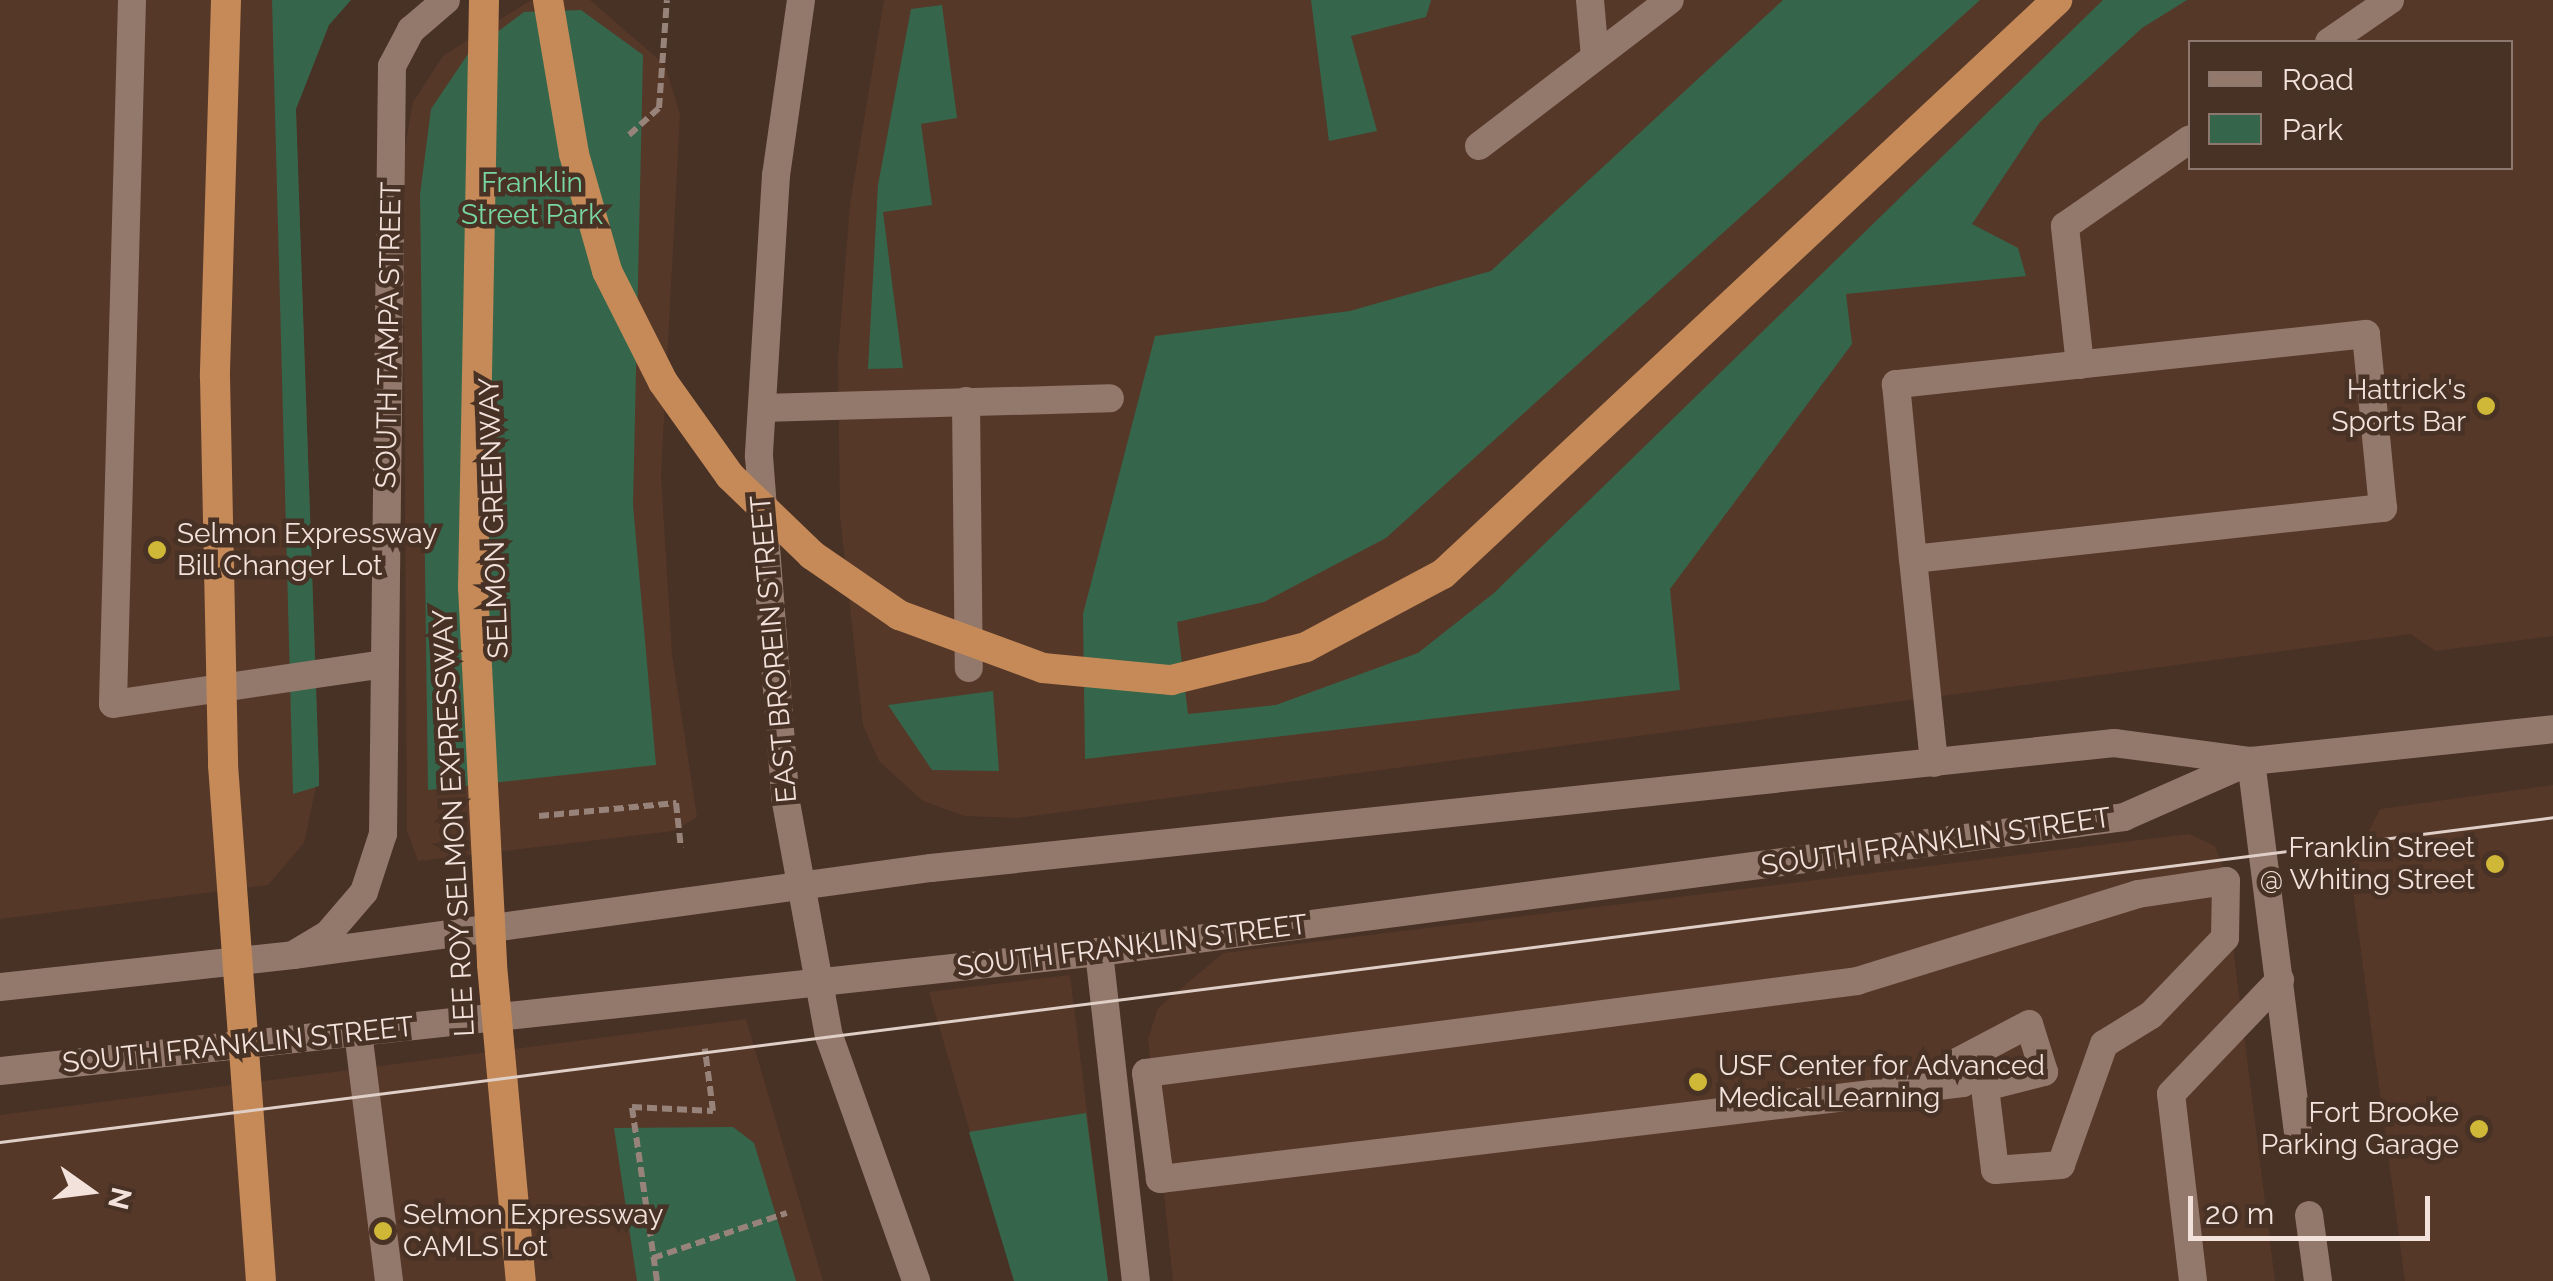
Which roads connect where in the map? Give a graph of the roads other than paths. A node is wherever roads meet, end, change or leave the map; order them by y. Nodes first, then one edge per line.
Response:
1 (132, 0) edge
2 (226, 0) edge
3 (446, 0) edge
4 (484, 0) edge
5 (548, 0) edge
6 (801, 0) edge
7 (1590, 0) edge
8 (1670, 0) edge
9 (2057, 0) edge
10 (2390, 0) edge
11 (2332, 40) edge
12 (1595, 57) junction
13 (2188, 140) edge
14 (1480, 146) dead end
15 (2080, 366) junction
16 (1110, 398) dead end
17 (966, 401) junction
18 (762, 408) junction
19 (1913, 559) junction
20 (385, 664) junction
21 (969, 668) dead end
22 (2553, 729) edge
23 (2252, 761) junction
24 (1934, 762) junction
25 (796, 884) junction
26 (1099, 952) junction
27 (293, 955) junction
28 (2280, 980) junction
29 (815, 984) junction
30 (0, 987) edge
31 (358, 1032) junction
32 (0, 1071) edge
33 (1963, 1083) joint
34 (2298, 1132) dead end
35 (2309, 1215) dead end
36 (261, 1281) edge
37 (389, 1281) edge
38 (521, 1281) edge
39 (916, 1281) edge
40 (1136, 1281) edge
41 (2193, 1281) edge
42 (2318, 1281) edge

1 - 20 street
2 - 36 highway
3 - 20 street, SOUTH TAMPA STREET
4 - 38 highway, LEE ROY SELMON EXPRESSWAY
5 - 9 highway
6 - 18 street, EAST BROREIN STREET
7 - 12 street
8 - 12 street
10 - 11 street
12 - 14 street
13 - 15 street
15 - 19 street
15 - 19 street
16 - 17 street
17 - 18 street
17 - 21 street
18 - 25 street, EAST BROREIN STREET
19 - 24 street
20 - 27 street, SOUTH TAMPA STREET
22 - 23 street, SOUTH FRANKLIN STREET
23 - 24 street, SOUTH FRANKLIN STREET
23 - 26 street, SOUTH FRANKLIN STREET
23 - 28 street
24 - 25 street, SOUTH FRANKLIN STREET
25 - 27 street, SOUTH FRANKLIN STREET
25 - 29 street, EAST BROREIN STREET
26 - 29 street, SOUTH FRANKLIN STREET
26 - 40 street
27 - 30 street, SOUTH FRANKLIN STREET
28 - 34 street
28 - 41 street
29 - 31 street, SOUTH FRANKLIN STREET
29 - 39 street, EAST BROREIN STREET
31 - 32 street, SOUTH FRANKLIN STREET
31 - 37 street
33 - 33 street
35 - 42 street

